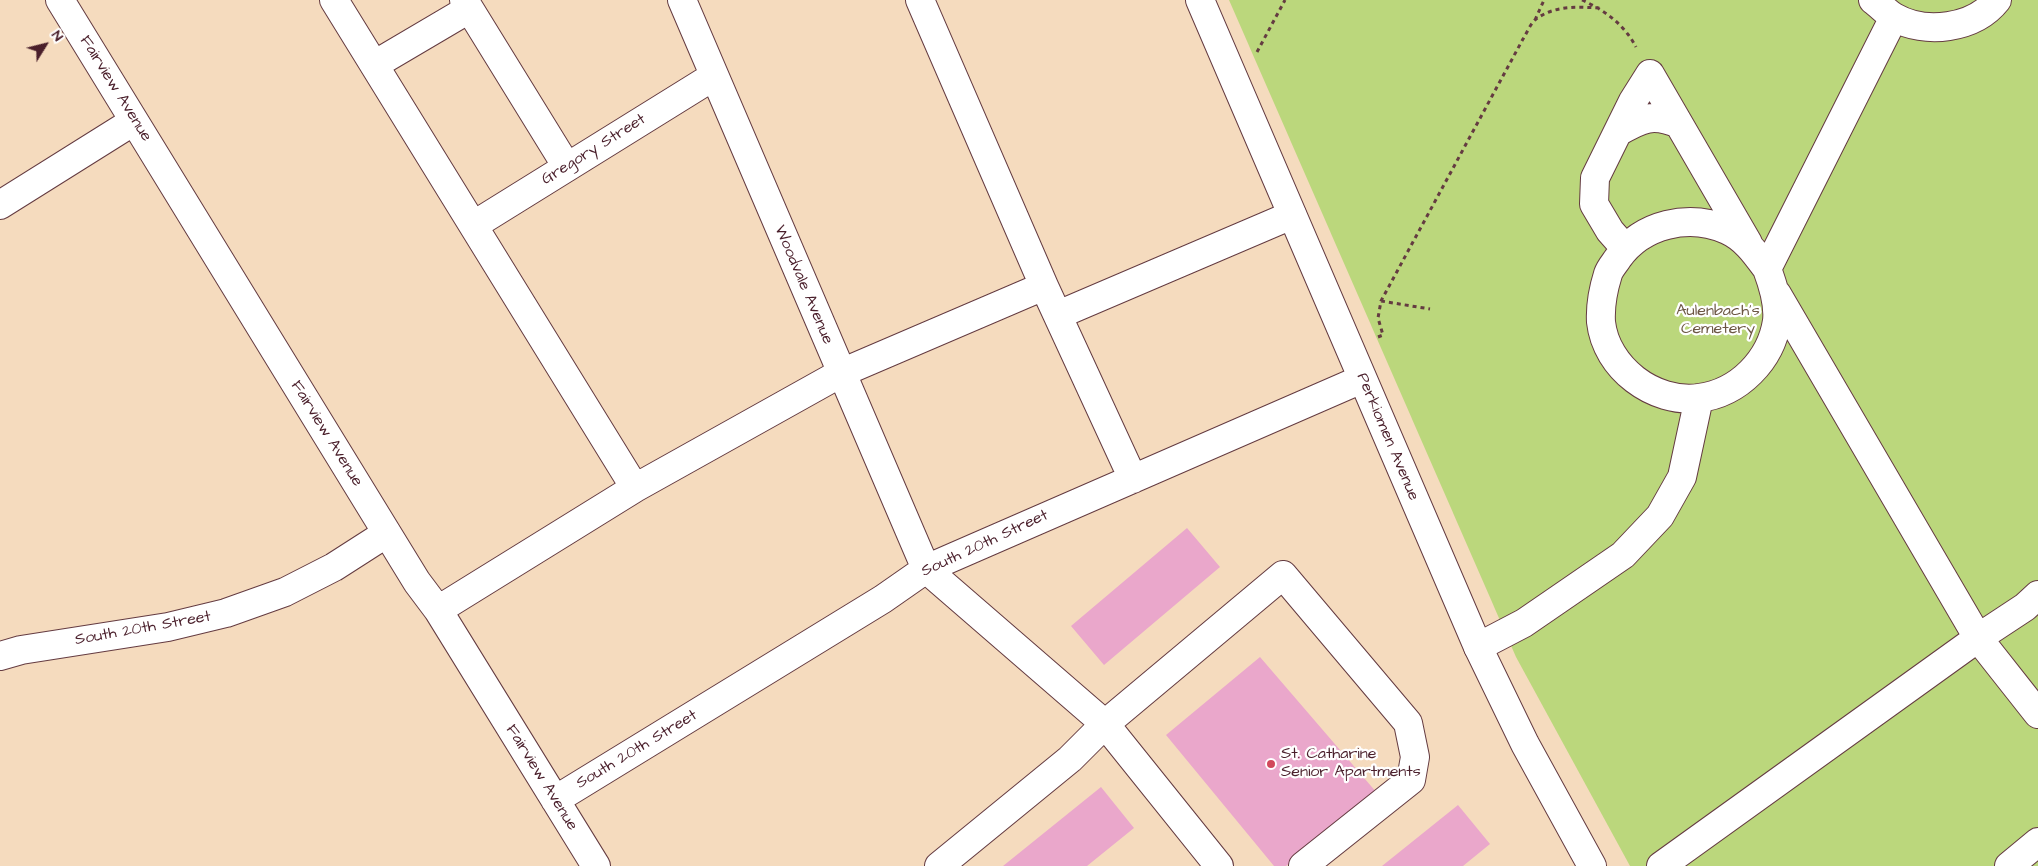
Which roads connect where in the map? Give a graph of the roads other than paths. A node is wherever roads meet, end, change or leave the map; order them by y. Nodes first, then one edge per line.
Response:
1 (60, 0) edge
2 (334, 0) edge
3 (682, 0) edge
4 (920, 0) edge
5 (1200, 0) edge
6 (1873, 0) edge
7 (1997, 0) edge
8 (467, 4) edge
9 (1894, 17) junction
10 (374, 65) junction
11 (714, 76) junction
12 (134, 121) junction
13 (1679, 124) junction
14 (1618, 132) junction
15 (567, 167) junction
16 (0, 205) edge
17 (1292, 214) junction
18 (474, 225) junction
19 (1750, 246) junction
20 (1625, 248) junction
21 (1771, 280) junction
22 (1044, 286) junction
23 (1058, 315) junction
24 (841, 374) junction
25 (1362, 380) junction
26 (1699, 398) junction
27 (1133, 479) junction
28 (635, 488) junction
29 (387, 533) junction
30 (926, 569) junction
31 (2038, 595) edge
32 (438, 610) junction
33 (1978, 638) junction
34 (1478, 647) junction
35 (0, 656) edge
36 (2038, 714) edge
37 (1105, 724) junction
38 (555, 800) junction
39 (2038, 842) edge
40 (1584, 863) edge
41 (596, 866) edge
42 (939, 866) edge
43 (1219, 866) edge
44 (1303, 866) edge
45 (1661, 866) edge
46 (2009, 866) edge

1 - 12 street, Fairview Avenue
2 - 10 street
3 - 11 street, Woodvale Avenue
4 - 22 street
5 - 17 street, Perkiomen Avenue
6 - 9 street
7 - 9 street
8 - 10 street
8 - 15 street
9 - 21 street
10 - 18 street
11 - 15 street, Gregory Street
11 - 24 street, Woodvale Avenue
12 - 16 street
12 - 29 street, Fairview Avenue
13 - 14 street
13 - 14 street
13 - 19 street
14 - 20 street
15 - 18 street, Gregory Street
17 - 23 street
17 - 25 street, Perkiomen Avenue
18 - 28 street
19 - 20 street
19 - 21 street
20 - 26 street
21 - 26 street
21 - 33 street
22 - 23 street
22 - 24 street
23 - 27 street
24 - 28 street
24 - 30 street, Woodvale Avenue
25 - 27 street, South 20th Street
25 - 34 street, Perkiomen Avenue
26 - 34 street
27 - 30 street, South 20th Street
28 - 32 street
29 - 32 street, Fairview Avenue
29 - 35 street, South 20th Street
30 - 37 street
30 - 38 street, South 20th Street
31 - 33 street
32 - 38 street, Fairview Avenue
33 - 36 street
33 - 45 street
34 - 40 street, Perkiomen Avenue
37 - 42 street
37 - 43 street
37 - 44 street
38 - 41 street, Fairview Avenue
39 - 46 street

